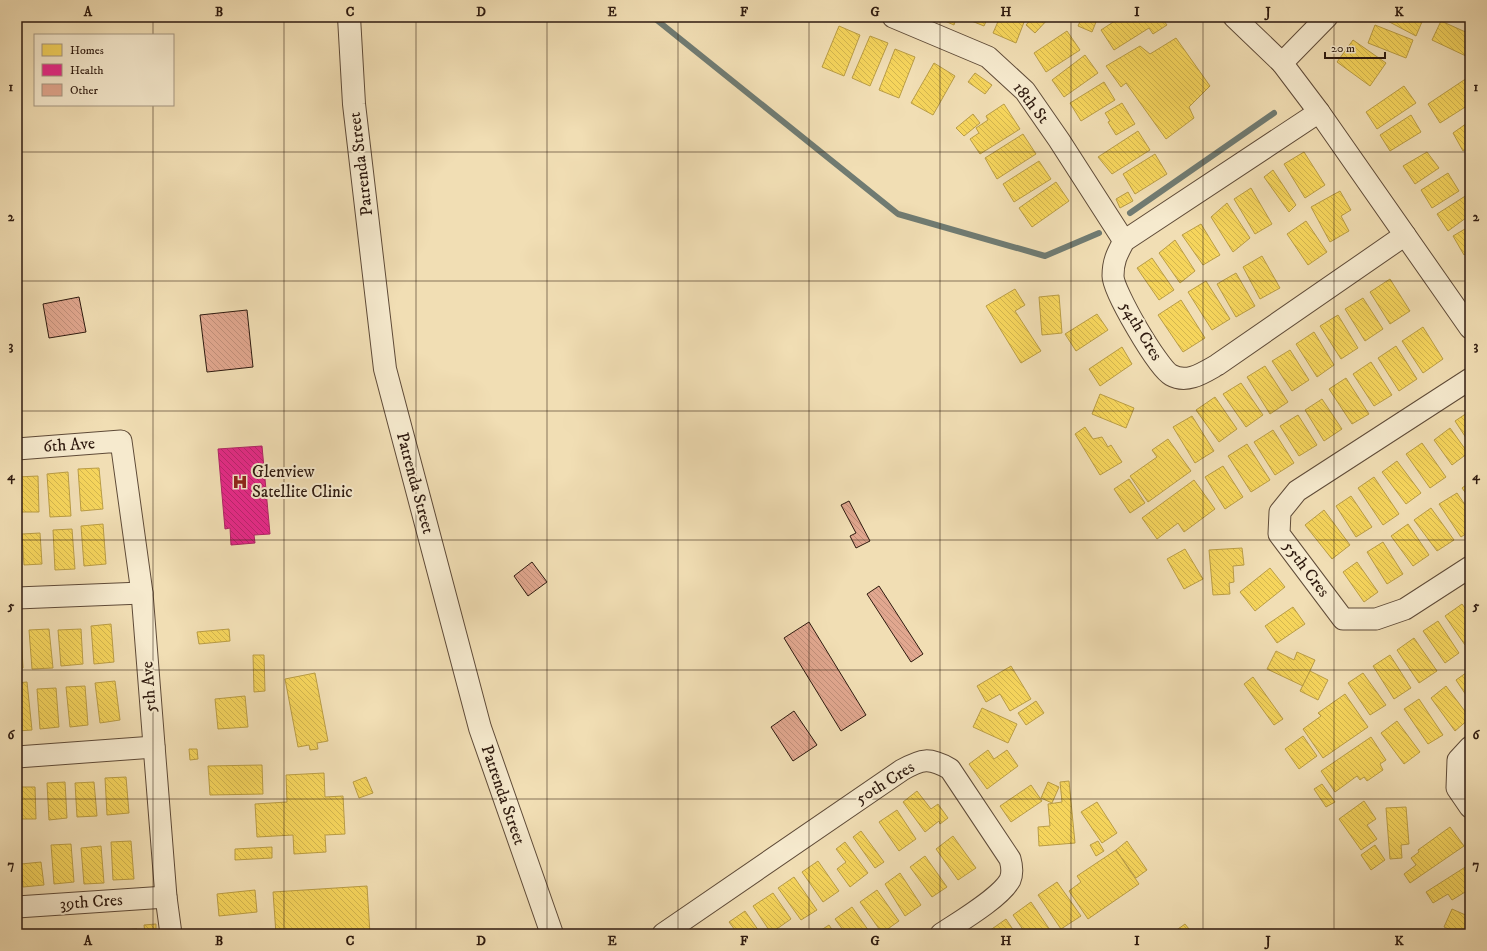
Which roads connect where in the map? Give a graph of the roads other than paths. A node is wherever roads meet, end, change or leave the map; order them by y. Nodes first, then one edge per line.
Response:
1 (349, 17) edge
2 (893, 17) edge
3 (1234, 17) edge
4 (1327, 17) edge
5 (1282, 63) junction
6 (1319, 112) junction
7 (1405, 235) junction
8 (1124, 241) junction
9 (1470, 328) edge
10 (1470, 379) edge
11 (121, 441) joint
12 (17, 449) edge
13 (1470, 567) edge
14 (142, 593) junction
15 (17, 598) edge
16 (154, 747) junction
17 (1470, 747) edge
18 (17, 757) edge
19 (1470, 807) edge
20 (166, 896) junction
21 (17, 907) edge
22 (171, 934) edge
23 (552, 934) edge
24 (664, 934) edge
25 (941, 934) edge

1 - 23 street, Patrenda Street
2 - 8 street, 18th St
3 - 5 street
4 - 5 street
5 - 6 street
6 - 7 street
6 - 8 street, 54th Cres
7 - 8 street, 54th Cres
7 - 9 street
10 - 13 street, 55th Cres
11 - 12 street, 6th Ave
11 - 14 street, 5th Ave
14 - 15 street
14 - 16 street, 5th Ave
16 - 18 street
16 - 20 street, 5th Ave
17 - 19 street
20 - 21 street, 39th Cres
20 - 22 street, 5th Ave
24 - 25 street, 50th Cres

